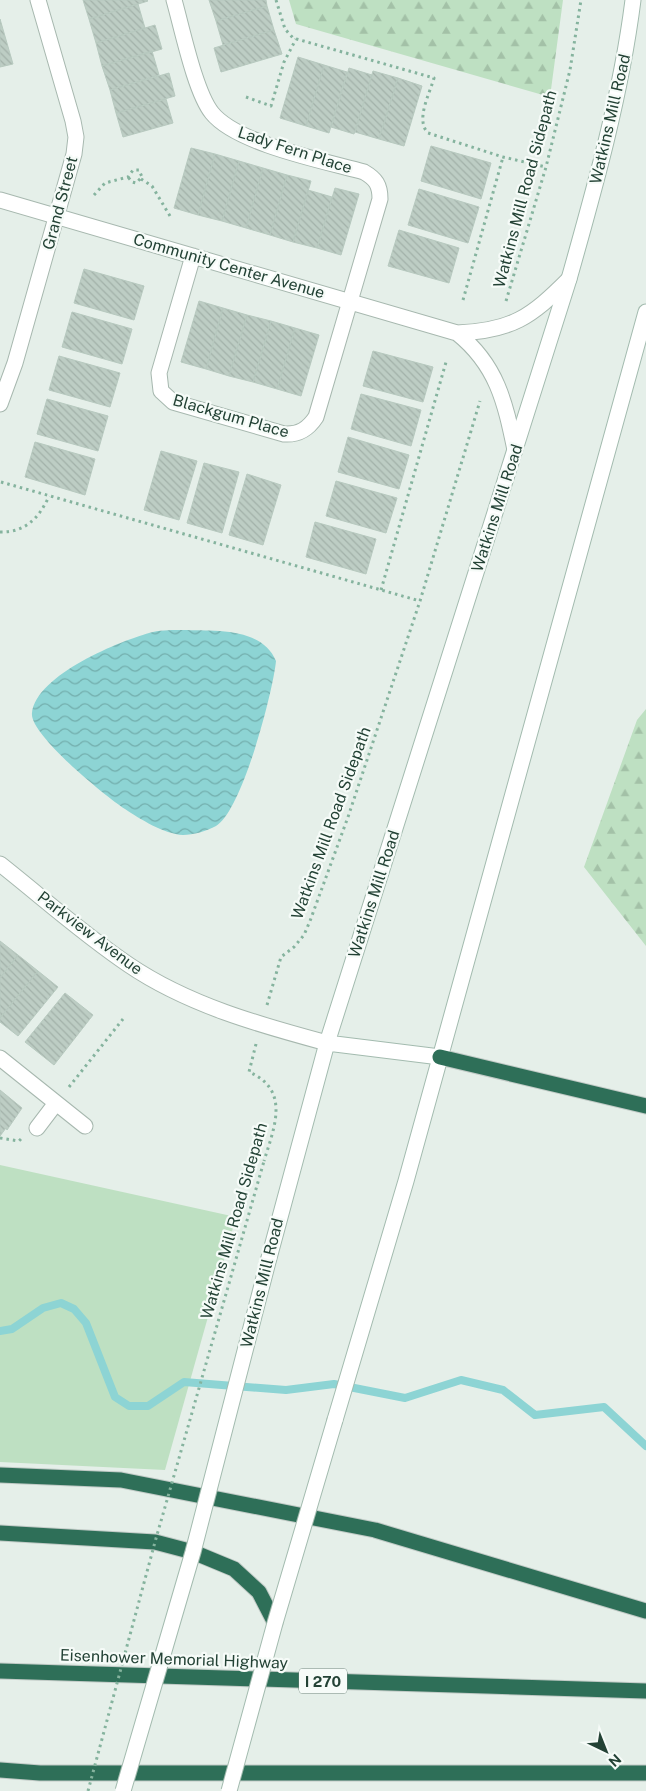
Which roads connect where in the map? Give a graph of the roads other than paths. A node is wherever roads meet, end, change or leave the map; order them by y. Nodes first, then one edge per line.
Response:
1 (38, 0) edge
2 (174, 0) edge
3 (633, 0) edge
4 (0, 200) edge
5 (57, 217) junction
6 (193, 256) junction
7 (569, 279) junction
8 (350, 301) junction
9 (646, 312) edge
10 (457, 333) junction
11 (0, 404) edge
12 (516, 450) junction
13 (0, 864) edge
14 (327, 1043) junction
15 (440, 1057) junction
16 (0, 1058) edge
17 (56, 1103) junction
18 (646, 1106) edge
19 (85, 1126) dead end
20 (37, 1128) dead end
21 (0, 1474) edge
22 (0, 1533) edge
23 (193, 1552) junction
24 (646, 1611) edge
25 (275, 1623) junction
26 (0, 1671) edge
27 (646, 1691) edge
28 (0, 1770) edge
29 (646, 1773) edge
30 (123, 1791) edge
31 (230, 1791) edge

1 - 5 main road, Grand Street
2 - 8 main road, Lady Fern Place
3 - 7 main road, Watkins Mill Road
4 - 5 main road, Community Center Avenue
5 - 6 main road, Community Center Avenue
5 - 11 main road, Grand Street
6 - 8 main road, Community Center Avenue
6 - 8 main road, Blackgum Place
7 - 10 main road, Community Center Avenue
7 - 12 main road, Watkins Mill Road
8 - 10 main road, Community Center Avenue
9 - 15 main road
10 - 12 main road, Community Center Avenue
12 - 14 main road, Watkins Mill Road
13 - 14 main road, Parkview Avenue
14 - 15 main road, Parkview Avenue
14 - 23 main road, Watkins Mill Road, bridge
15 - 18 highway
15 - 25 main road, bridge
16 - 17 main road
17 - 19 main road
17 - 20 main road
21 - 24 highway
22 - 23 highway
23 - 25 highway
23 - 30 main road, Watkins Mill Road, bridge
25 - 31 main road, bridge
26 - 27 highway, Eisenhower Memorial Highway / I 270
28 - 29 highway

